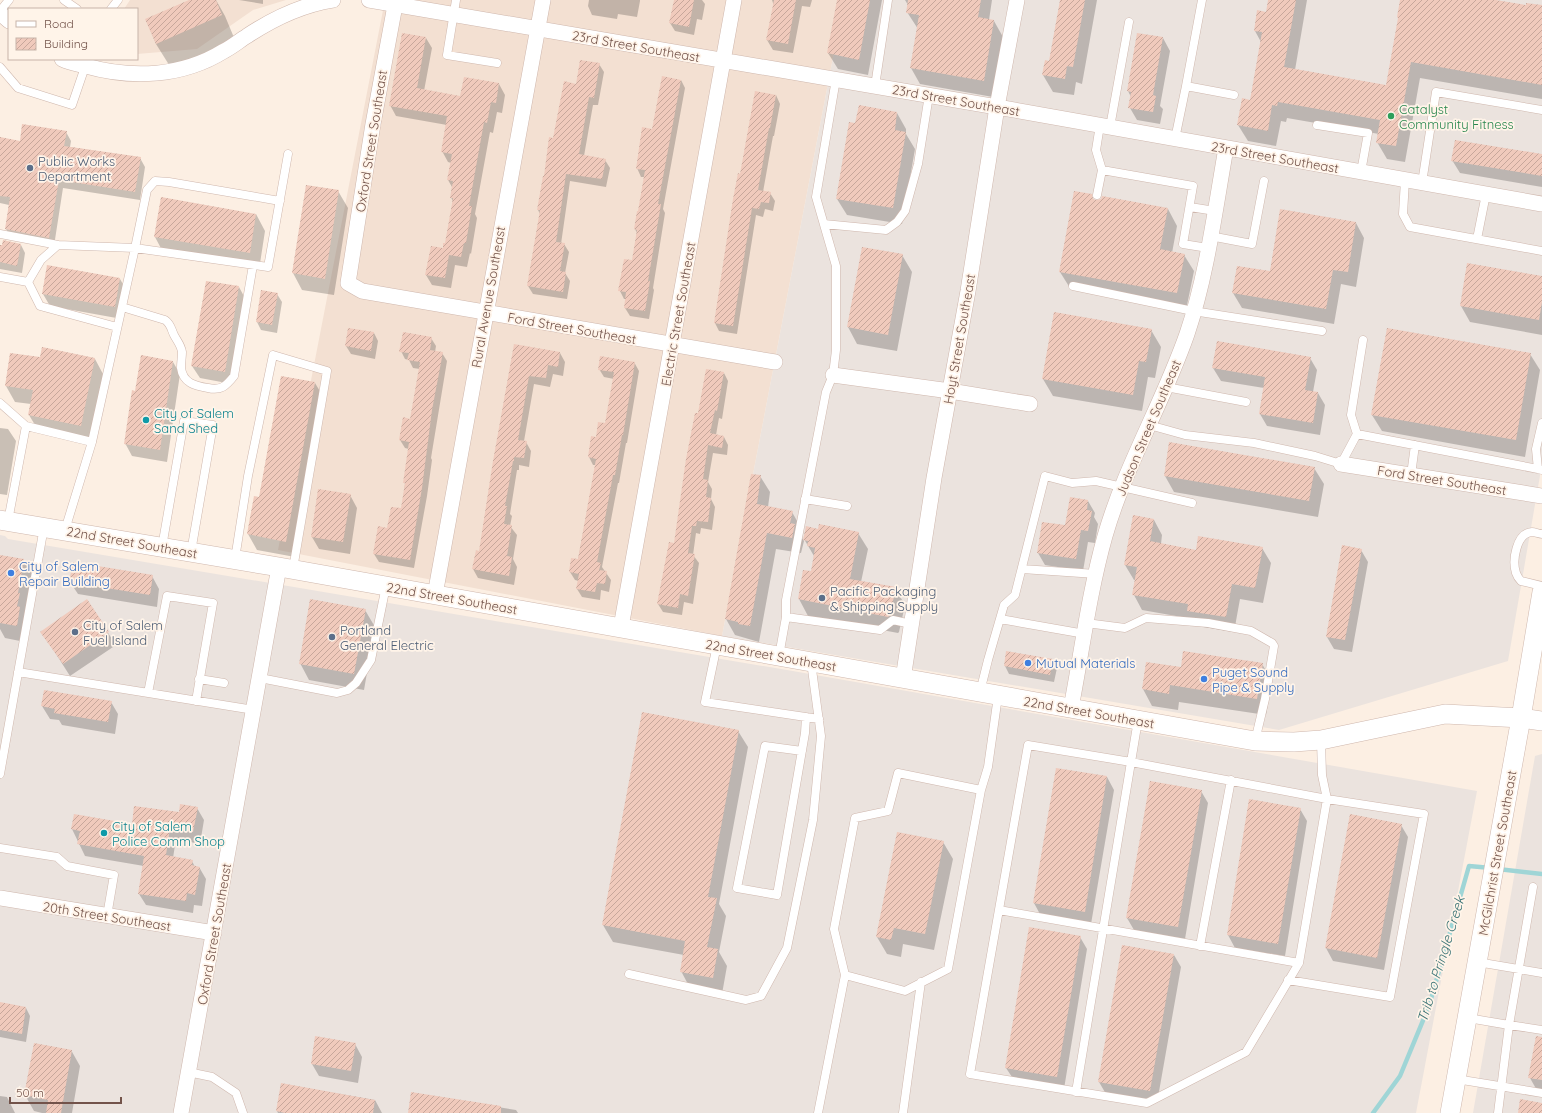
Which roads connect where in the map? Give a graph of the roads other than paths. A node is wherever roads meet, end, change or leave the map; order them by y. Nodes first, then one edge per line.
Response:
1 (9, 0) edge
2 (64, 0) edge
3 (118, 0) edge
4 (333, 0) edge
5 (369, 0) edge
6 (543, 0) edge
7 (734, 0) edge
8 (888, 0) edge
9 (1017, 0) edge
10 (1202, 0) edge
11 (395, 2) edge
12 (455, 7) edge
13 (76, 8) edge
14 (112, 8) edge
15 (0, 12) edge
16 (8, 20) edge
17 (1129, 22) dead end
18 (538, 29) junction
19 (68, 60) edge
20 (724, 60) junction
21 (86, 63) edge
22 (497, 63) dead end
23 (0, 67) edge
24 (836, 79) junction
25 (875, 86) junction
26 (1186, 86) junction
27 (929, 95) junction
28 (1234, 95) dead end
29 (997, 107) junction
30 (1542, 110) edge
31 (1317, 125) dead end
32 (1105, 126) junction
33 (1175, 139) junction
34 (1226, 148) junction
35 (288, 154) dead end
36 (1102, 170) junction
37 (1361, 172) junction
38 (1405, 180) junction
39 (1264, 181) dead end
40 (1422, 183) junction
41 (1486, 194) junction
42 (1097, 195) dead end
43 (280, 200) junction
44 (1542, 204) edge
45 (1190, 207) junction
46 (1214, 211) junction
47 (824, 224) junction
48 (0, 234) edge
49 (1477, 239) junction
50 (1209, 242) junction
51 (58, 245) junction
52 (135, 248) junction
53 (1542, 251) edge
54 (253, 265) junction
55 (0, 278) edge
56 (28, 282) junction
57 (348, 283) joint
58 (1072, 286) dead end
59 (122, 307) junction
60 (1193, 311) junction
61 (485, 313) junction
62 (118, 327) junction
63 (1322, 331) dead end
64 (1362, 340) dead end
65 (673, 345) junction
66 (775, 362) dead end
67 (833, 375) junction
68 (1166, 387) junction
69 (950, 391) junction
70 (1246, 402) dead end
71 (0, 403) edge
72 (1030, 404) dead end
73 (1542, 423) edge
74 (1149, 425) junction
75 (26, 426) junction
76 (1357, 434) junction
77 (92, 442) junction
78 (1415, 445) junction
79 (1341, 464) junction
80 (1540, 469) edge
81 (1411, 475) junction
82 (1123, 486) junction
83 (1542, 496) edge
84 (805, 499) junction
85 (1192, 503) dead end
86 (847, 506) dead end
87 (4, 520) edge
88 (44, 527) junction
89 (65, 530) junction
90 (1542, 534) edge
91 (162, 547) junction
92 (191, 552) junction
93 (235, 559) junction
94 (286, 568) junction
95 (1022, 569) junction
96 (1096, 574) junction
97 (386, 586) junction
98 (1542, 586) edge
99 (1542, 592) edge
100 (435, 595) junction
101 (786, 617) junction
102 (1000, 619) junction
103 (912, 624) junction
104 (621, 627) junction
105 (1085, 628) junction
106 (717, 645) junction
107 (779, 656) junction
108 (811, 662) junction
109 (18, 672) junction
110 (260, 678) junction
111 (199, 679) junction
112 (903, 679) junction
113 (224, 683) dead end
114 (148, 693) junction
115 (989, 694) junction
116 (196, 701) junction
117 (1071, 708) junction
118 (254, 710) junction
119 (806, 717) junction
120 (1522, 718) junction
121 (819, 719) junction
122 (1138, 720) junction
123 (1542, 721) edge
124 (1321, 740) junction
125 (1255, 741) junction
126 (802, 751) junction
127 (1131, 762) junction
128 (0, 774) edge
129 (1231, 780) junction
130 (981, 790) junction
131 (1327, 799) junction
132 (0, 848) edge
133 (1533, 887) dead end
134 (0, 898) edge
135 (999, 910) junction
136 (107, 916) junction
137 (1104, 929) junction
138 (214, 933) junction
139 (1200, 946) junction
140 (1477, 962) junction
141 (1298, 963) junction
142 (1519, 969) junction
143 (1542, 973) edge
144 (629, 974) dead end
145 (845, 975) junction
146 (1288, 980) junction
147 (921, 982) junction
148 (1468, 1018) junction
149 (1509, 1025) junction
150 (1542, 1030) edge
151 (188, 1072) junction
152 (1456, 1079) junction
153 (1502, 1087) junction
154 (1076, 1092) junction
155 (1542, 1094) edge
156 (181, 1113) edge
157 (243, 1113) edge
158 (818, 1113) edge
159 (902, 1113) edge
160 (1450, 1113) edge
161 (1498, 1113) edge

1 - 15 lane
2 - 13 lane
3 - 14 lane
4 - 21 street
5 - 11 street, 23rd Street Southeast
6 - 18 street, Rural Avenue Southeast
7 - 20 street, Electric Street Southeast
8 - 25 lane
9 - 29 street, Hoyt Street Southeast
10 - 26 lane
11 - 12 street, 23rd Street Southeast
11 - 57 street, Oxford Street Southeast
12 - 18 street, 23rd Street Southeast
12 - 22 lane
15 - 16 street
17 - 32 lane
18 - 20 street, 23rd Street Southeast
18 - 61 street, Rural Avenue Southeast
19 - 21 street
20 - 24 street, 23rd Street Southeast
20 - 65 street, Electric Street Southeast
21 - 23 lane
24 - 25 street, 23rd Street Southeast
24 - 47 lane
25 - 27 street, 23rd Street Southeast
26 - 28 lane
26 - 33 lane
27 - 29 street, 23rd Street Southeast
27 - 47 lane
29 - 32 street, 23rd Street Southeast
29 - 69 street, Hoyt Street Southeast
30 - 40 lane
31 - 37 lane
32 - 33 street, 23rd Street Southeast
32 - 36 lane
33 - 34 street, 23rd Street Southeast
34 - 37 street, 23rd Street Southeast
34 - 46 street, Judson Street Southeast
35 - 43 lane
36 - 42 lane
36 - 45 lane
37 - 38 street, 23rd Street Southeast
38 - 40 street, 23rd Street Southeast
38 - 49 lane
39 - 50 lane
40 - 41 street, 23rd Street Southeast
41 - 44 street, 23rd Street Southeast
41 - 49 lane
43 - 52 lane
43 - 54 lane
45 - 46 lane
45 - 50 lane
46 - 50 street, Judson Street Southeast
47 - 67 lane
48 - 51 lane
49 - 53 lane
50 - 60 street, Judson Street Southeast
51 - 52 lane
51 - 56 lane
52 - 54 lane
52 - 59 lane
54 - 59 lane
55 - 56 lane
56 - 62 lane
57 - 61 street, Ford Street Southeast
58 - 60 lane
59 - 62 lane
60 - 63 lane
60 - 68 street, Judson Street Southeast
61 - 65 street, Ford Street Southeast
61 - 100 street, Rural Avenue Southeast
62 - 77 lane
64 - 76 lane
65 - 66 street, Ford Street Southeast
65 - 104 street, Electric Street Southeast
67 - 69 street
67 - 84 lane
68 - 70 lane
68 - 74 street, Judson Street Southeast
69 - 72 street
69 - 103 street, Hoyt Street Southeast
71 - 75 lane
73 - 80 lane
74 - 79 lane
74 - 82 street, Judson Street Southeast
75 - 77 lane
75 - 87 lane
76 - 78 lane
76 - 79 lane
77 - 89 lane
78 - 80 lane
78 - 81 lane
79 - 81 street, Ford Street Southeast
81 - 83 street, Ford Street Southeast
82 - 85 lane
82 - 95 lane
82 - 96 street, Judson Street Southeast
84 - 86 lane
84 - 101 lane
87 - 88 street, 22nd Street Southeast
88 - 89 street, 22nd Street Southeast
88 - 109 lane
89 - 91 street, 22nd Street Southeast
90 - 98 lane
91 - 92 street, 22nd Street Southeast
91 - 92 lane
92 - 93 street, 22nd Street Southeast
93 - 94 street, 22nd Street Southeast
93 - 94 lane
94 - 97 street, 22nd Street Southeast
94 - 110 street, Oxford Street Southeast
95 - 96 lane
95 - 102 lane
96 - 105 street, Judson Street Southeast
97 - 100 street, 22nd Street Southeast
97 - 110 lane
99 - 120 street, McGilchrist Street Southeast
100 - 104 street, 22nd Street Southeast
101 - 103 lane
101 - 107 lane
102 - 105 lane
102 - 115 lane
103 - 112 street, Hoyt Street Southeast
104 - 106 street, 22nd Street Southeast
105 - 117 street, Judson Street Southeast
105 - 125 lane
106 - 107 street, 22nd Street Southeast
106 - 119 lane
107 - 108 street, 22nd Street Southeast
108 - 112 street, 22nd Street Southeast
108 - 121 lane
109 - 114 lane
109 - 128 lane
110 - 118 street, Oxford Street Southeast
111 - 113 lane
111 - 114 lane
111 - 116 lane
112 - 115 street, 22nd Street Southeast
114 - 116 lane
115 - 117 street, 22nd Street Southeast
115 - 130 lane
116 - 118 lane
117 - 122 street, 22nd Street Southeast
118 - 138 street, Oxford Street Southeast
119 - 121 lane
119 - 126 lane
120 - 123 street, 22nd Street Southeast
120 - 124 street, 22nd Street Southeast
120 - 140 street, McGilchrist Street Southeast
121 - 144 lane
122 - 125 street, 22nd Street Southeast
122 - 127 lane
124 - 125 street, 22nd Street Southeast
124 - 131 lane
126 - 126 lane
127 - 129 lane
127 - 135 lane
127 - 137 lane
129 - 131 lane
129 - 139 lane
130 - 145 lane
130 - 147 lane
131 - 141 lane
131 - 146 lane
132 - 136 lane
133 - 142 lane
134 - 136 street, 20th Street Southeast
135 - 137 lane
135 - 154 lane
136 - 138 street, 20th Street Southeast
137 - 139 lane
137 - 154 lane
138 - 151 street, Oxford Street Southeast
139 - 141 lane
140 - 142 lane
140 - 148 street, McGilchrist Street Southeast
141 - 146 lane
142 - 143 lane
142 - 149 lane
145 - 147 lane
145 - 158 lane
146 - 154 lane
147 - 159 lane
148 - 149 lane
148 - 152 street, McGilchrist Street Southeast
149 - 150 lane
149 - 153 lane
151 - 156 street, Oxford Street Southeast
151 - 157 lane
152 - 153 lane
152 - 160 street, McGilchrist Street Southeast
153 - 155 lane
153 - 161 lane

